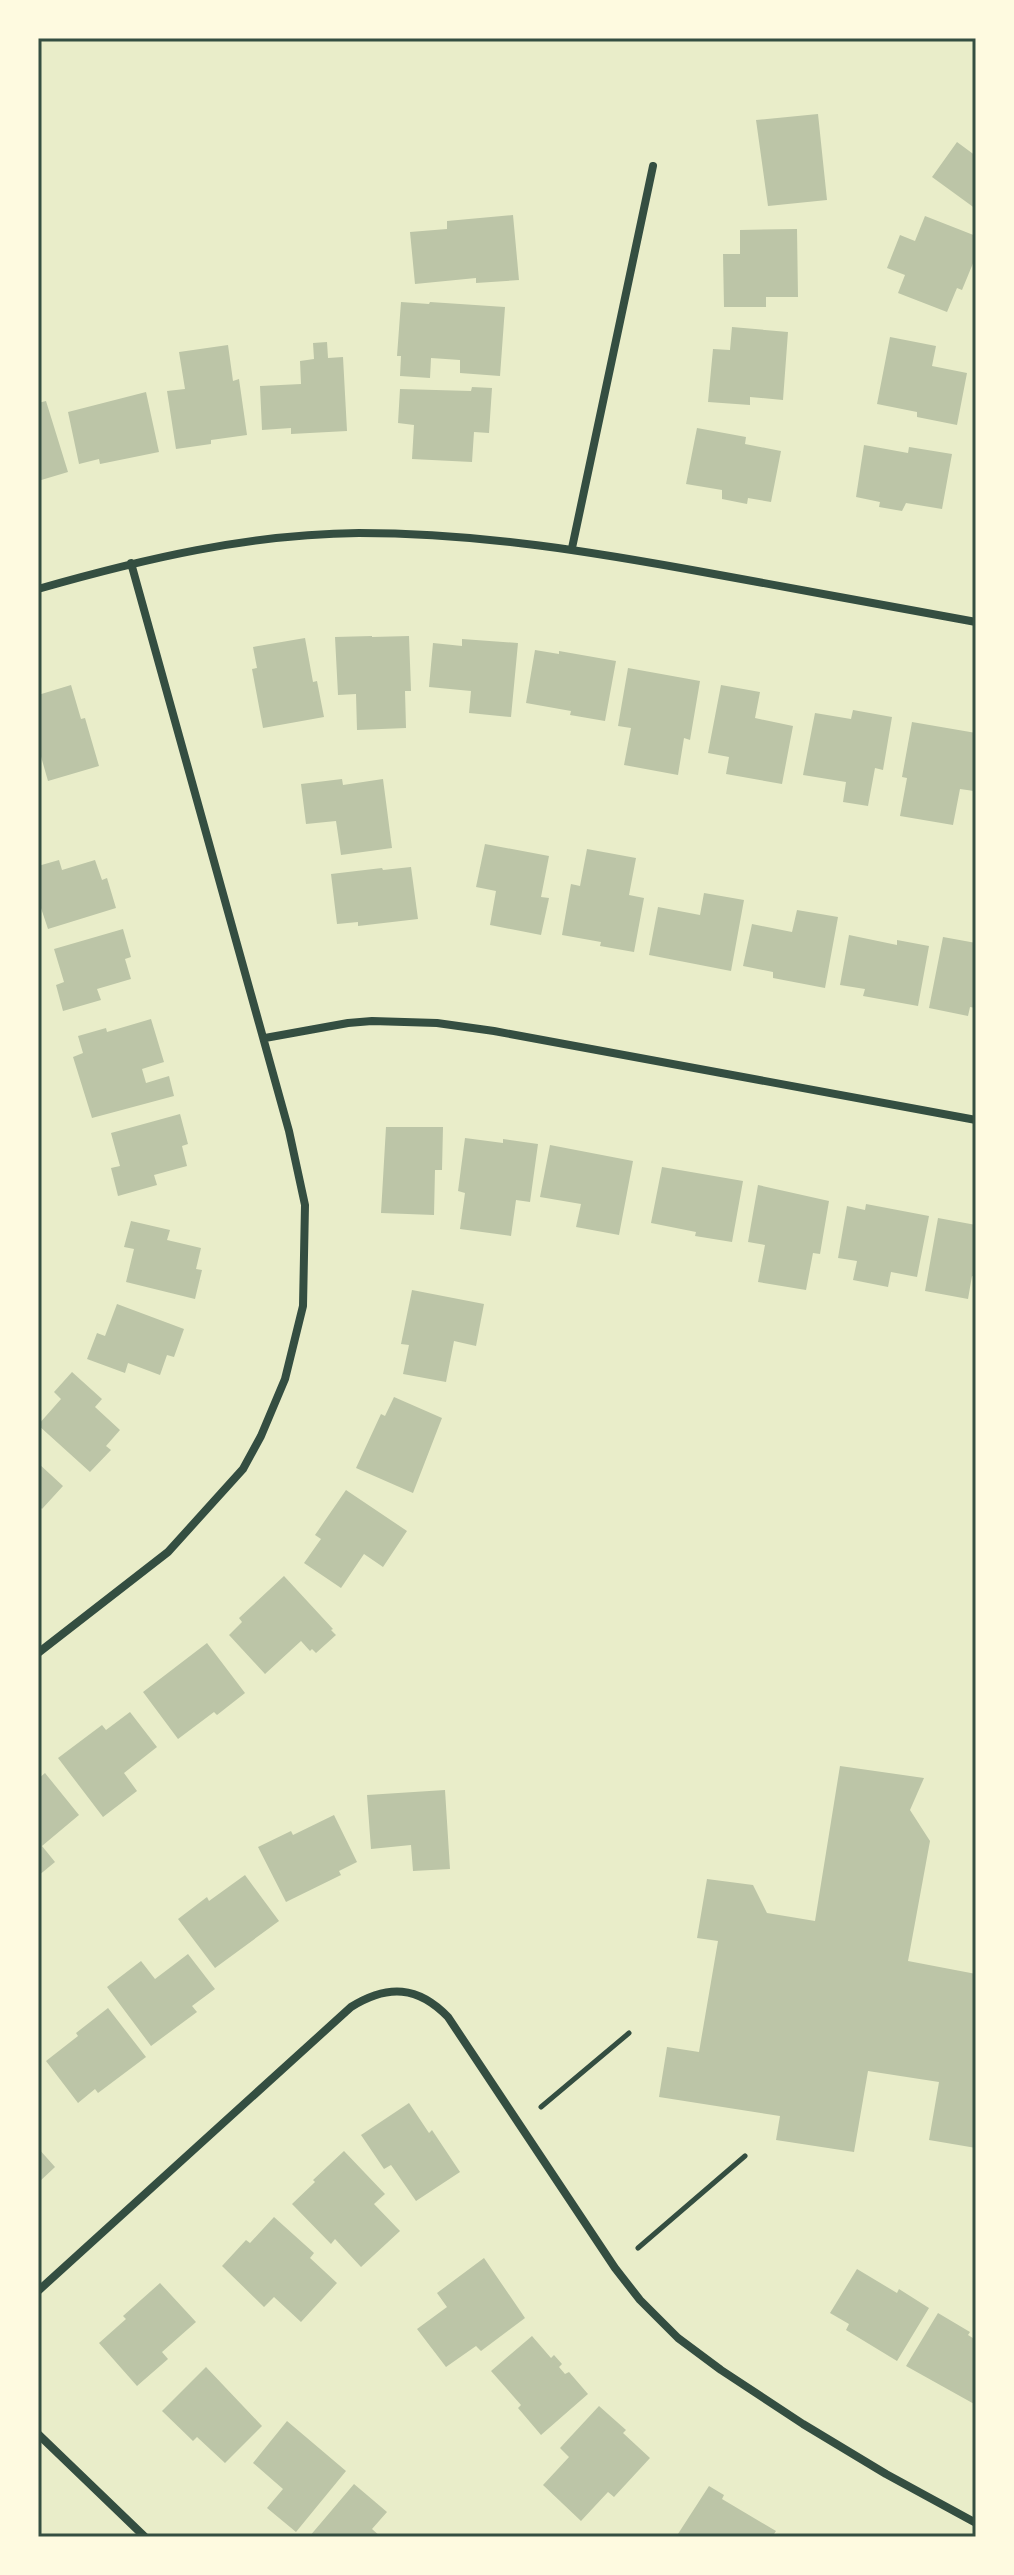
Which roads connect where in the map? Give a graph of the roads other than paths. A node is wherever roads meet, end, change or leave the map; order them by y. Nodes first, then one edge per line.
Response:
1 (653, 166) dead end
2 (572, 548) junction
3 (131, 563) junction
4 (38, 589) edge
5 (976, 622) edge
6 (265, 1038) junction
7 (976, 1120) edge
8 (38, 1653) edge
9 (38, 2291) edge
10 (38, 2434) edge
11 (976, 2523) edge
12 (145, 2537) edge

1 - 2 street
2 - 3 street
2 - 5 street
3 - 4 street
3 - 6 street
6 - 7 street
6 - 8 street
9 - 11 street
10 - 12 street

